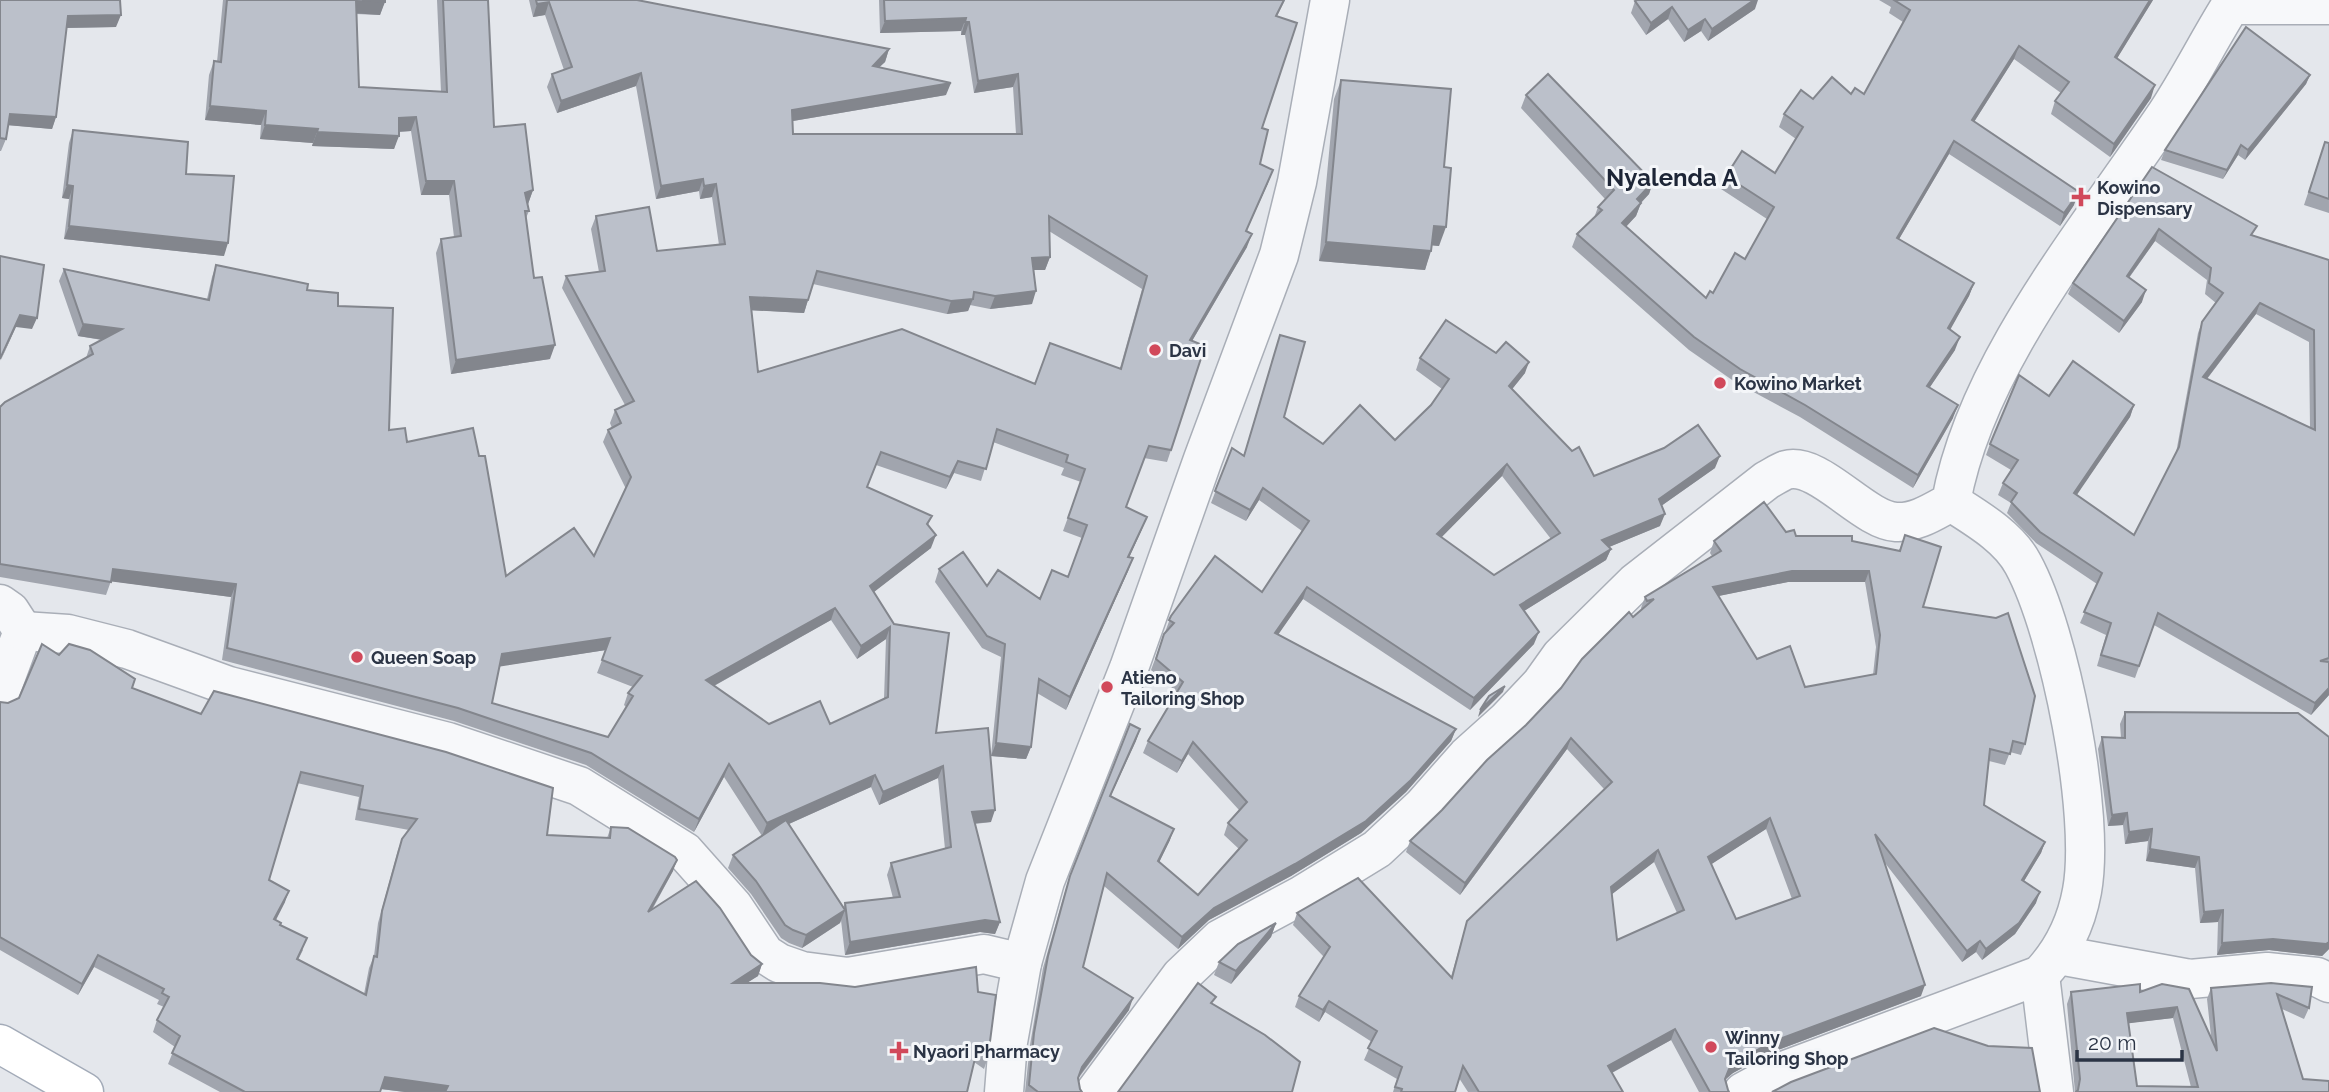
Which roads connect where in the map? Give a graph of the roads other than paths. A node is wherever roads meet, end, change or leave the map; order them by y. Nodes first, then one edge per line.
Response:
1 (1330, 0) edge
2 (2232, 2) edge
3 (2329, 5) edge
4 (1951, 502) junction
5 (11, 618) edge
6 (0, 693) edge
7 (1022, 963) junction
8 (2050, 965) junction
9 (2329, 983) edge
10 (0, 1044) edge
11 (84, 1092) edge
12 (1004, 1092) edge
13 (1095, 1092) edge
14 (1743, 1092) edge
15 (2054, 1092) edge

1 - 7 street
2 - 3 street
2 - 4 street
4 - 8 street
4 - 13 street
5 - 6 street
5 - 7 street
7 - 12 street
8 - 9 street
8 - 14 street
8 - 15 street
10 - 11 main road

